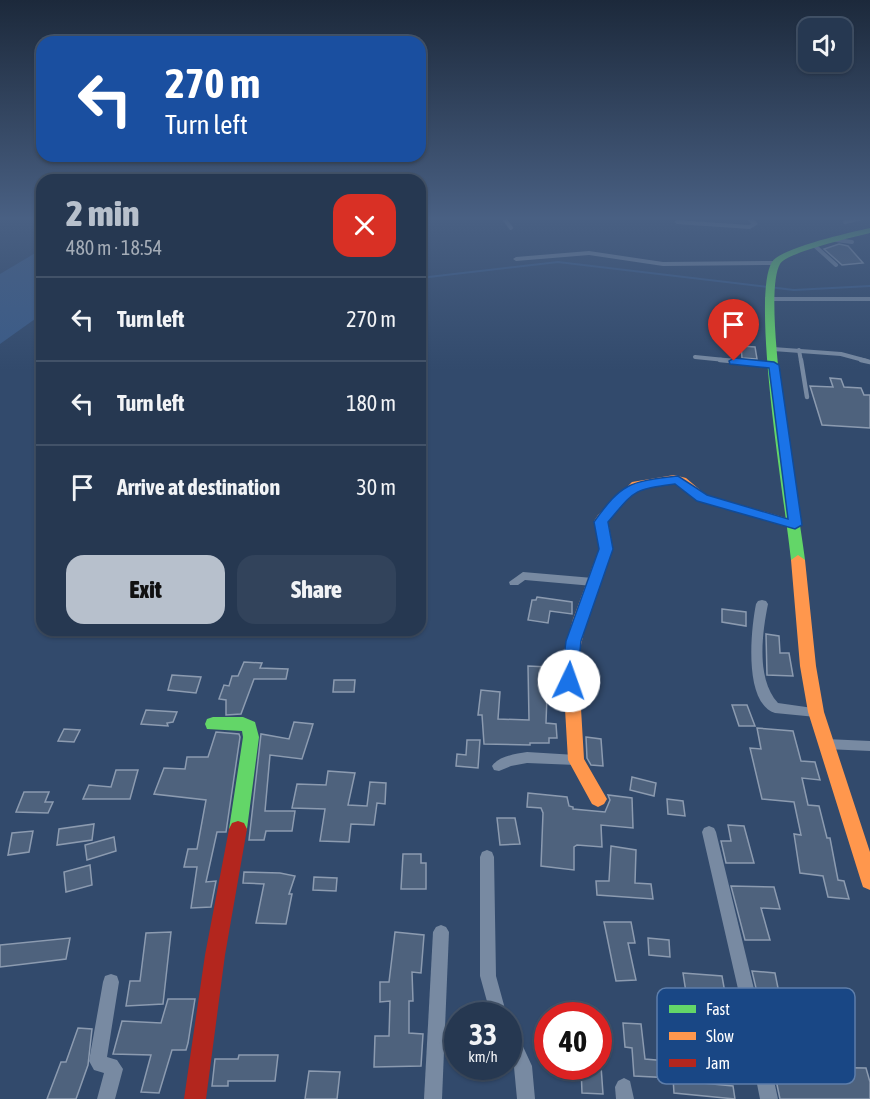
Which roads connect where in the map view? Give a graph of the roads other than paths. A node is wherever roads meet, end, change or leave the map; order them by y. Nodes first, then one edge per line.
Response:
1 (772, 268) edge
2 (769, 292) junction
3 (870, 299) edge
4 (773, 349) junction
5 (799, 350) junction
6 (694, 357) dead end
7 (870, 362) edge
8 (774, 365) junction
9 (807, 397) dead end
10 (795, 525) junction
11 (514, 582) dead end
12 (593, 582) junction
13 (762, 604) dead end
14 (816, 712) junction
15 (213, 724) dead end
16 (826, 744) junction
17 (870, 746) edge
18 (576, 760) junction
19 (499, 766) dead end
20 (598, 800) dead end
21 (709, 832) dead end
22 (487, 857) dead end
23 (870, 881) edge
24 (441, 932) dead end
25 (111, 982) dead end
26 (746, 988) edge
27 (496, 1002) edge
28 (522, 1064) edge
29 (766, 1084) edge
30 (106, 1099) edge
31 (195, 1099) edge
32 (433, 1099) edge
33 (526, 1099) edge
34 (769, 1099) edge

1 - 2 street
2 - 3 street
2 - 4 street
4 - 5 lane
4 - 8 street
5 - 7 lane
5 - 9 lane
6 - 8 lane
8 - 10 street
10 - 12 street
10 - 14 street
11 - 12 street
12 - 18 street
13 - 14 street
14 - 16 street
15 - 31 street
16 - 17 street
16 - 23 street
18 - 19 street
18 - 20 street
21 - 26 street
22 - 27 street
24 - 32 street
25 - 30 street
28 - 33 street
29 - 34 street

